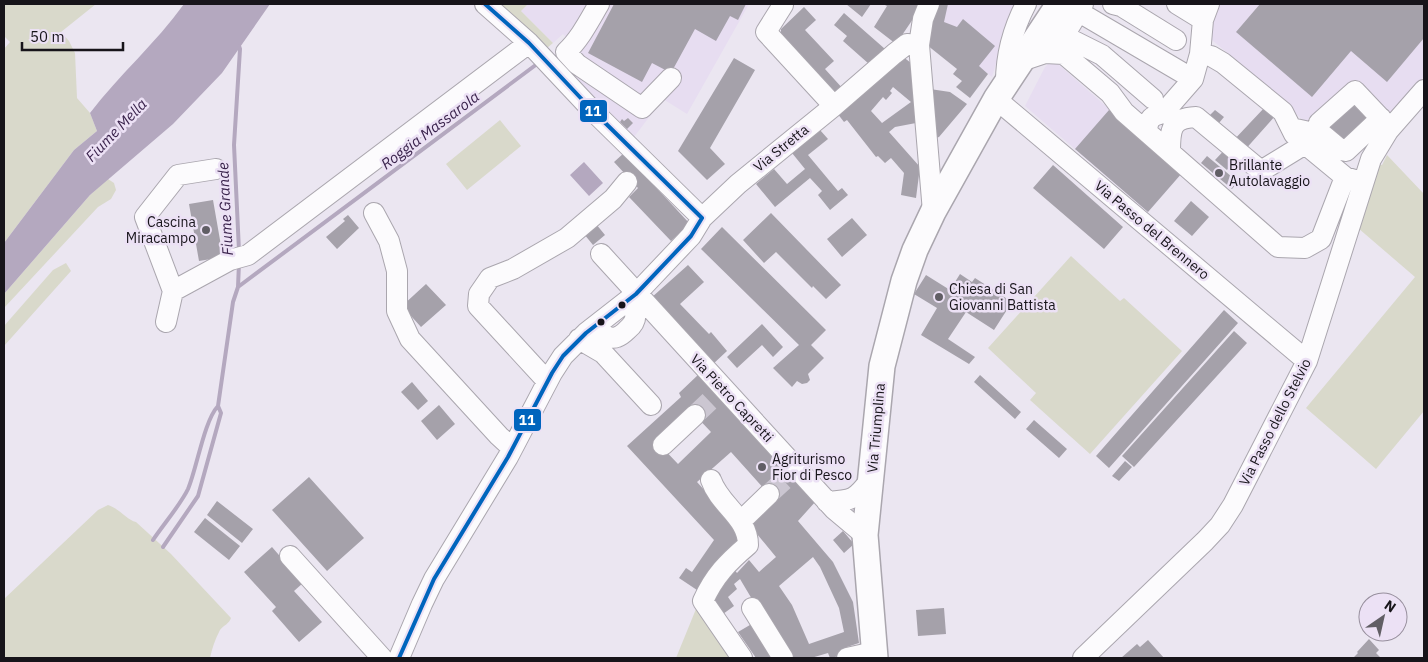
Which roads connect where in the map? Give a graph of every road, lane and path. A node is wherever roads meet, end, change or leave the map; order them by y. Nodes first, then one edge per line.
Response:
1 (485, 4) edge
2 (599, 4) edge
3 (929, 4) edge
4 (1118, 4) edge
5 (1177, 4) edge
6 (783, 6) dead end
7 (1037, 6) edge
8 (1083, 9) edge
9 (1206, 12) edge
10 (1176, 40) dead end
11 (529, 43) junction
12 (919, 45) junction
13 (560, 47) junction
14 (1064, 54) junction
15 (1200, 54) junction
16 (1107, 60) junction
17 (1021, 61) junction
18 (551, 66) junction
19 (672, 78) dead end
20 (1092, 78) junction
21 (1193, 79) junction
22 (1001, 90) junction
23 (1424, 90) edge
24 (1110, 93) junction
25 (1163, 101) junction
26 (834, 106) junction
27 (1386, 123) junction
28 (1320, 124) dead end
29 (1291, 128) junction
30 (1147, 132) junction
31 (1305, 144) junction
32 (1170, 152) junction
33 (216, 168) dead end
34 (1345, 177) junction
35 (627, 182) dead end
36 (1364, 184) junction
37 (932, 212) junction
38 (374, 213) dead end
39 (702, 218) junction
40 (602, 254) dead end
41 (173, 291) junction
42 (632, 297) junction
43 (166, 322) dead end
44 (583, 336) junction
45 (1307, 361) junction
46 (428, 379) dead end
47 (548, 380) junction
48 (651, 405) dead end
49 (695, 415) tunnel mouth
50 (663, 445) dead end
51 (510, 452) junction
52 (871, 479) junction
53 (711, 480) dead end
54 (769, 494) tunnel mouth
55 (827, 502) junction
56 (740, 520) junction
57 (865, 535) junction
58 (290, 556) dead end
59 (752, 608) dead end
60 (874, 655) edge
61 (1091, 656) edge
62 (382, 658) edge
63 (399, 658) edge
64 (742, 658) edge
65 (784, 658) edge
66 (847, 658) edge

1 - 11 street
2 - 13 street
3 - 12 street
4 - 10 street
5 - 9 street
6 - 26 street
7 - 14 street
7 - 17 main road
7 - 22 main road
8 - 16 street
8 - 21 street
9 - 15 street
11 - 18 street
11 - 41 street
12 - 26 street, Via Stretta
12 - 37 street, Via Triumplina
13 - 18 street
13 - 19 street
14 - 17 street
14 - 20 street
15 - 21 street
15 - 29 street
16 - 20 street
16 - 25 street
17 - 22 main road
18 - 39 street
20 - 24 street
21 - 25 street
22 - 37 main road, Via Triumplina
22 - 45 street, Via Passo del Brennero
23 - 27 street, Via Passo dello Stelvio
24 - 25 street
24 - 30 street
25 - 30 street
26 - 39 street, Via Stretta
27 - 28 street
27 - 29 street
27 - 36 street, Via Passo dello Stelvio
29 - 31 street
30 - 32 street
31 - 32 street
31 - 34 street
32 - 34 street
33 - 41 street
34 - 36 street
35 - 47 street
36 - 45 street, Via Passo dello Stelvio
37 - 52 main road, Via Triumplina
38 - 51 street
39 - 42 street, Via Stretta
40 - 42 street, Via Pietro Capretti
41 - 43 street
42 - 44 street, Via Stretta
42 - 55 street, Via Pietro Capretti
44 - 47 street, Via Stretta
44 - 48 street
45 - 61 street, Via Passo dello Stelvio
46 - 51 street
47 - 51 street, Via Stretta
49 - 50 street
51 - 63 street, Via Stretta
52 - 55 street
52 - 57 main road, Via Triumplina
53 - 56 street
54 - 56 street
55 - 57 street, Via Pietro Capretti
56 - 64 street
57 - 60 main road, Via Triumplina
58 - 62 street
59 - 65 street
60 - 66 street, Via Triumplina

